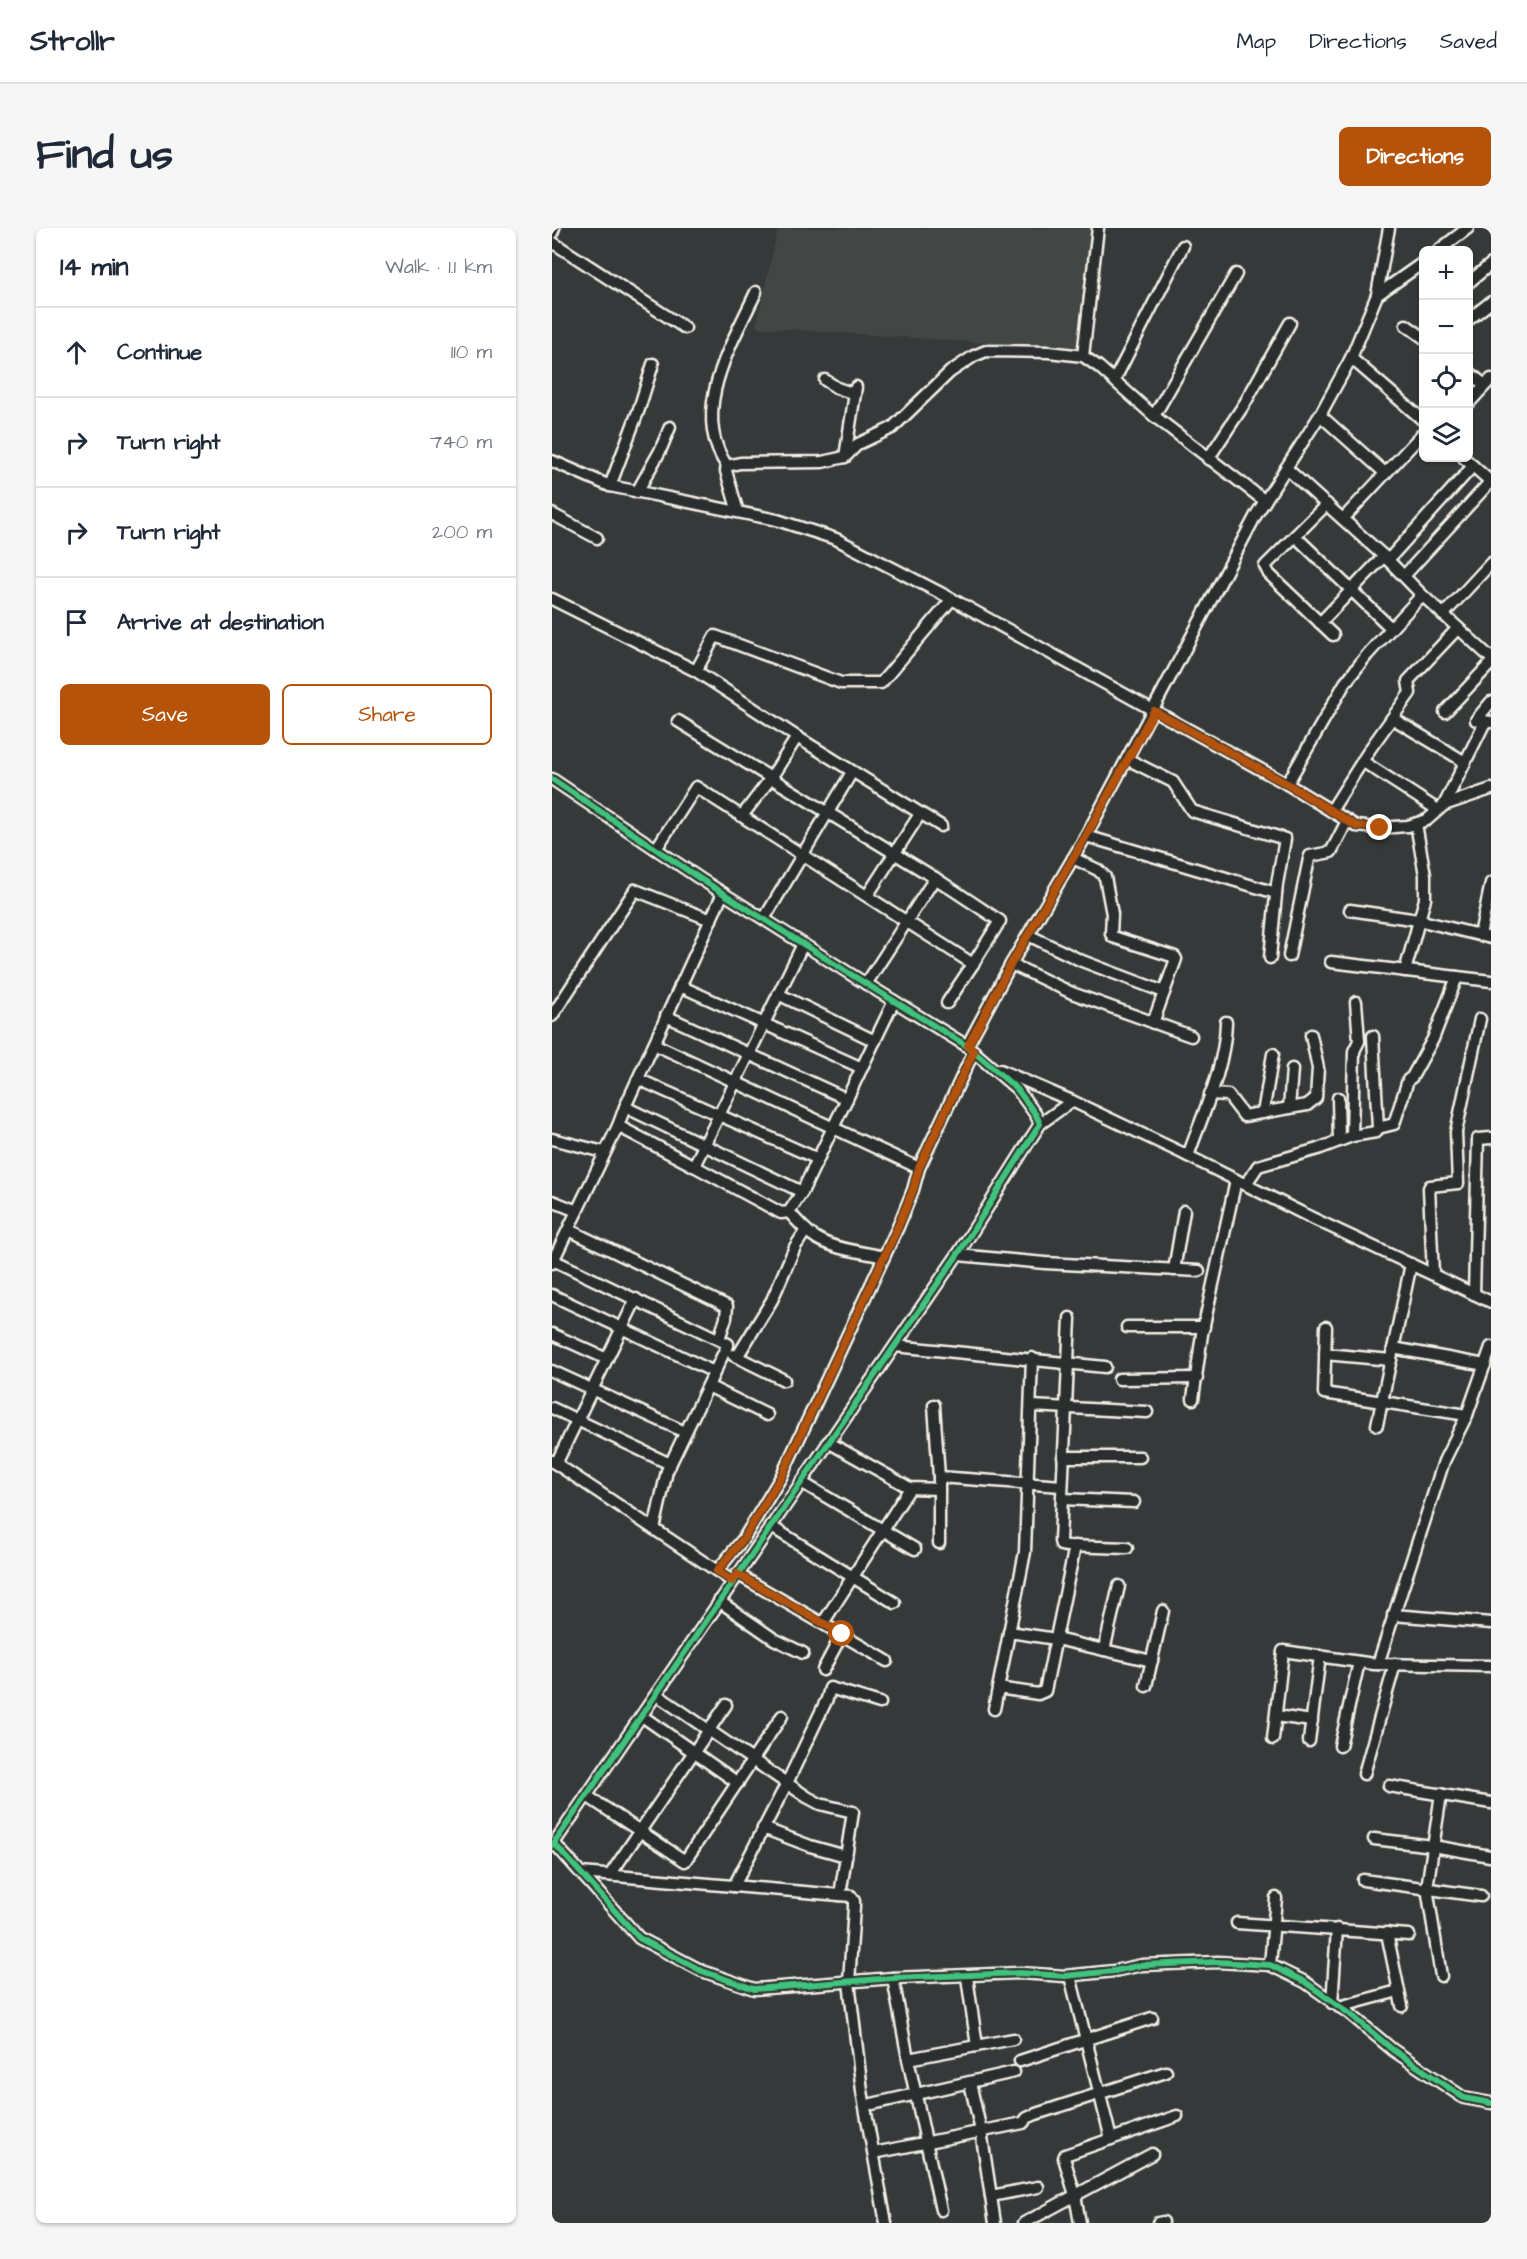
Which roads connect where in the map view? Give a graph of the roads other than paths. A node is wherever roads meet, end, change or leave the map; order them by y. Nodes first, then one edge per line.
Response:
1 (555, 228) edge
2 (1098, 228) edge
3 (1389, 228) edge
4 (1468, 228) edge
5 (552, 233) edge
6 (552, 242) edge
7 (1183, 246) dead end
8 (1444, 246) edge
9 (1491, 264) edge
10 (1419, 266) edge
11 (1236, 274) dead end
12 (1473, 279) edge
13 (756, 292) dead end
14 (1377, 295) junction
15 (1491, 302) edge
16 (1473, 316) edge
17 (1290, 323) dead end
18 (1406, 325) dead end
19 (685, 328) dead end
20 (1419, 334) edge
21 (1083, 356) junction
22 (1351, 357) junction
23 (653, 364) dead end
24 (1473, 374) edge
25 (1115, 379) junction
26 (825, 380) dead end
27 (1489, 381) edge
28 (1473, 399) edge
29 (1320, 415) junction
30 (1154, 416) junction
31 (1419, 417) edge
32 (670, 427) dead end
33 (1419, 437) edge
34 (845, 457) junction
35 (1208, 459) junction
36 (552, 461) edge
37 (1468, 462) edge
38 (727, 466) junction
39 (1473, 466) junction
40 (1286, 468) junction
41 (1385, 473) junction
42 (1491, 482) edge
43 (610, 486) junction
44 (637, 492) junction
45 (1265, 501) junction
46 (1327, 504) junction
47 (738, 512) junction
48 (552, 514) edge
49 (1343, 519) junction
50 (1295, 536) junction
51 (597, 538) dead end
52 (1386, 558) junction
53 (1491, 563) edge
54 (1404, 576) junction
55 (1352, 590) junction
56 (1422, 596) junction
57 (552, 599) edge
58 (952, 599) junction
59 (1443, 615) junction
60 (1320, 623) junction
61 (1391, 628) junction
62 (1458, 628) junction
63 (1333, 635) dead end
64 (1488, 651) edge
65 (1491, 663) edge
66 (696, 671) junction
67 (1491, 702) edge
68 (1154, 711) junction
69 (1445, 712) dead end
70 (1392, 718) junction
71 (678, 721) dead end
72 (1488, 722) edge
73 (797, 737) junction
74 (1127, 759) junction
75 (1362, 761) junction
76 (1465, 762) junction
77 (852, 772) junction
78 (771, 778) junction
79 (552, 779) edge
80 (1287, 784) junction
81 (1489, 793) edge
82 (1441, 808) junction
83 (1331, 811) junction
84 (828, 813) junction
85 (920, 814) junction
86 (742, 816) junction
87 (1347, 821) junction
88 (1416, 824) junction
89 (941, 826) dead end
90 (1086, 836) junction
91 (656, 849) junction
92 (894, 854) junction
93 (802, 855) junction
94 (1073, 858) junction
95 (935, 878) junction
96 (1491, 884) edge
97 (723, 893) junction
98 (1276, 893) junction
99 (867, 896) junction
100 (1350, 910) dead end
101 (764, 919) junction
102 (711, 920) junction
103 (1418, 920) junction
104 (907, 921) junction
105 (1028, 935) junction
106 (1480, 935) junction
107 (1491, 938) edge
108 (803, 944) junction
109 (1288, 956) dead end
110 (1270, 958) dead end
111 (1331, 962) dead end
112 (973, 964) junction
113 (1011, 964) junction
114 (1405, 971) junction
115 (1457, 977) junction
116 (1491, 981) edge
117 (866, 984) junction
118 (680, 986) junction
119 (1164, 992) junction
120 (778, 994) junction
121 (894, 1001) junction
122 (1356, 1002) dead end
123 (947, 1003) dead end
124 (552, 1016) edge
125 (666, 1016) junction
126 (1480, 1018) dead end
127 (1226, 1022) dead end
128 (764, 1023) junction
129 (1154, 1023) junction
130 (1311, 1035) dead end
131 (1191, 1036) dead end
132 (1373, 1036) dead end
133 (875, 1041) junction
134 (654, 1044) junction
135 (971, 1048) junction
136 (749, 1054) junction
137 (1273, 1054) dead end
138 (992, 1066) junction
139 (862, 1068) junction
140 (1292, 1069) dead end
141 (638, 1079) junction
142 (735, 1082) junction
143 (1210, 1094) junction
144 (1338, 1098) dead end
145 (847, 1099) junction
146 (1072, 1101) junction
147 (625, 1107) junction
148 (1289, 1108) junction
149 (1263, 1113) junction
150 (719, 1115) junction
151 (1040, 1124) junction
152 (618, 1126) junction
153 (833, 1127) junction
154 (1378, 1128) junction
155 (1352, 1136) junction
156 (1491, 1138) edge
157 (552, 1139) edge
158 (1339, 1141) junction
159 (704, 1145) junction
160 (604, 1152) junction
161 (1188, 1156) junction
162 (818, 1159) junction
163 (694, 1166) junction
164 (919, 1168) junction
165 (1241, 1182) junction
166 (802, 1192) junction
167 (552, 1201) edge
168 (577, 1211) junction
169 (1184, 1211) dead end
170 (789, 1212) junction
171 (568, 1230) junction
172 (806, 1230) junction
173 (958, 1255) junction
174 (884, 1257) junction
175 (553, 1262) edge
176 (1411, 1264) junction
177 (1174, 1270) junction
178 (1198, 1271) dead end
179 (1433, 1274) junction
180 (1474, 1294) junction
181 (552, 1295) edge
182 (636, 1299) junction
183 (1491, 1302) edge
184 (1070, 1318) dead end
185 (1127, 1327) dead end
186 (1204, 1327) junction
187 (1326, 1327) dead end
188 (622, 1329) junction
189 (552, 1334) edge
190 (719, 1339) junction
191 (895, 1346) junction
192 (1491, 1347) edge
193 (724, 1350) junction
194 (1325, 1354) junction
195 (1392, 1354) junction
196 (737, 1357) junction
197 (1032, 1358) junction
198 (607, 1359) junction
199 (1066, 1362) junction
200 (1485, 1365) junction
201 (1105, 1367) dead end
202 (552, 1371) edge
203 (714, 1372) junction
204 (1197, 1378) junction
205 (1119, 1379) dead end
206 (784, 1380) dead end
207 (708, 1386) junction
208 (592, 1390) junction
209 (1193, 1399) dead end
210 (1382, 1401) junction
211 (934, 1405) dead end
212 (1031, 1406) junction
213 (552, 1408) edge
214 (1065, 1408) junction
215 (1147, 1412) dead end
216 (767, 1415) dead end
217 (1467, 1416) junction
218 (577, 1420) junction
219 (1377, 1425) dead end
220 (686, 1432) junction
221 (828, 1442) junction
222 (1063, 1457) junction
223 (1140, 1457) dead end
224 (554, 1462) edge
225 (670, 1464) junction
226 (939, 1477) junction
227 (801, 1482) junction
228 (1029, 1485) junction
229 (1062, 1486) junction
230 (910, 1488) junction
231 (939, 1489) junction
232 (1062, 1499) junction
233 (1134, 1502) dead end
234 (770, 1526) junction
235 (654, 1529) junction
236 (883, 1530) junction
237 (939, 1544) dead end
238 (1075, 1546) junction
239 (1128, 1548) dead end
240 (915, 1549) dead end
241 (717, 1571) junction
242 (735, 1577) junction
243 (853, 1577) junction
244 (1119, 1586) dead end
245 (719, 1601) junction
246 (895, 1602) dead end
247 (1163, 1611) dead end
248 (1394, 1615) junction
249 (823, 1623) junction
250 (1491, 1623) edge
251 (1009, 1632) junction
252 (842, 1634) junction
253 (1056, 1639) junction
254 (1104, 1650) junction
255 (803, 1653) dead end
256 (1320, 1656) junction
257 (887, 1661) dead end
258 (1152, 1661) junction
259 (1359, 1662) junction
260 (1378, 1664) junction
261 (1395, 1664) junction
262 (1491, 1666) edge
263 (823, 1670) dead end
264 (1146, 1686) dead end
265 (998, 1688) junction
266 (657, 1695) junction
267 (880, 1703) dead end
268 (726, 1705) dead end
269 (994, 1709) dead end
270 (642, 1716) junction
271 (782, 1716) dead end
272 (1276, 1716) junction
273 (1312, 1721) junction
274 (709, 1731) junction
275 (1273, 1739) dead end
276 (1309, 1741) dead end
277 (1340, 1746) dead end
278 (693, 1752) junction
279 (753, 1760) junction
280 (1364, 1774) dead end
281 (738, 1783) junction
282 (787, 1783) junction
283 (1389, 1786) dead end
284 (1441, 1794) junction
285 (587, 1796) junction
286 (1491, 1803) edge
287 (763, 1828) junction
288 (640, 1830) junction
289 (1374, 1839) dead end
290 (553, 1844) edge
291 (1433, 1846) junction
292 (846, 1856) junction
293 (1490, 1856) edge
294 (581, 1873) junction
295 (610, 1875) junction
296 (1363, 1880) dead end
297 (734, 1886) junction
298 (1426, 1888) junction
299 (840, 1895) junction
300 (1481, 1896) dead end
301 (1276, 1898) dead end
302 (1237, 1923) dead end
303 (1274, 1925) junction
304 (1337, 1929) junction
305 (1387, 1933) junction
306 (1409, 1935) dead end
307 (1270, 1965) junction
308 (1070, 1976) junction
309 (1441, 1976) dead end
310 (967, 1977) junction
311 (893, 1978) junction
312 (849, 1982) junction
313 (1398, 1991) junction
314 (1335, 2005) junction
315 (1402, 2006) dead end
316 (1152, 2018) dead end
317 (1013, 2039) dead end
318 (1087, 2040) junction
319 (977, 2046) junction
320 (908, 2059) junction
321 (1020, 2061) dead end
322 (1014, 2072) dead end
323 (1166, 2072) dead end
324 (970, 2083) junction
325 (1101, 2093) junction
326 (915, 2095) junction
327 (1491, 2103) edge
328 (872, 2104) dead end
329 (1177, 2116) dead end
330 (981, 2131) junction
331 (1111, 2139) junction
332 (926, 2142) junction
333 (879, 2152) dead end
334 (1152, 2154) dead end
335 (1038, 2187) dead end
336 (1075, 2195) junction
337 (991, 2196) junction
338 (941, 2210) dead end
339 (886, 2223) edge
340 (995, 2223) edge
341 (1024, 2223) edge
342 (1080, 2223) edge

1 - 5 street
2 - 21 street
3 - 14 street
4 - 8 street
6 - 19 street
7 - 25 street
9 - 12 street
10 - 14 street
11 - 30 street
13 - 38 street
14 - 22 street
15 - 16 street
17 - 35 street
18 - 20 street
21 - 25 street
21 - 34 street
22 - 29 street
22 - 31 street
23 - 43 street
24 - 27 street
25 - 30 street
26 - 34 street
27 - 28 street
29 - 40 street
29 - 41 street
30 - 35 street
32 - 44 street
33 - 41 street
34 - 38 street
35 - 45 street
36 - 43 street
37 - 39 street
38 - 47 street
39 - 42 street
39 - 52 street
40 - 45 street
40 - 46 street
41 - 49 street
42 - 54 street
43 - 44 street
44 - 47 street
45 - 68 street
46 - 49 street
46 - 50 street
47 - 58 street
48 - 51 street
49 - 52 street
50 - 55 street
50 - 60 street
52 - 54 street
52 - 55 street
53 - 59 street
54 - 56 street
55 - 60 street
55 - 61 street
56 - 59 street
56 - 61 street
57 - 66 street
58 - 66 street
58 - 68 street
59 - 62 street
60 - 63 street
61 - 80 street
62 - 64 street
62 - 70 street
65 - 69 street
66 - 73 street
67 - 72 street
68 - 74 street
68 - 80 street
70 - 75 street
70 - 76 street
71 - 78 street
72 - 76 street
73 - 77 street
73 - 78 street
74 - 90 street
74 - 98 street
75 - 82 street
75 - 83 street
76 - 82 street
77 - 84 street
77 - 85 street
78 - 84 street
78 - 86 street
79 - 91 street
80 - 83 street
81 - 82 street
82 - 88 street
83 - 87 street
84 - 92 street
84 - 93 street
85 - 89 street
85 - 92 street
86 - 91 street
86 - 93 street
87 - 88 street
87 - 109 street
88 - 103 street
90 - 94 street
90 - 98 street
91 - 97 street
92 - 95 street
92 - 99 street
93 - 99 street
93 - 101 street
94 - 105 street
94 - 119 street
95 - 104 street
95 - 112 street
96 - 106 street
97 - 101 street
97 - 102 street
98 - 110 street
99 - 104 street
100 - 103 street
101 - 108 street
102 - 118 street
102 - 124 street
103 - 106 street
103 - 114 street
104 - 112 street
104 - 117 street
105 - 113 street
105 - 119 street
106 - 107 street
108 - 117 street
108 - 120 street
111 - 114 street
112 - 123 street
113 - 129 street
113 - 135 street
114 - 115 street
115 - 116 street
115 - 154 street
117 - 121 street
118 - 125 street
118 - 128 street
119 - 129 street
120 - 128 street
120 - 133 street
121 - 133 street
121 - 135 street
122 - 155 street
125 - 134 street
125 - 136 street
126 - 179 street
127 - 143 street
128 - 136 street
128 - 139 street
129 - 131 street
130 - 148 street
132 - 154 street
133 - 139 street
134 - 141 street
134 - 142 street
135 - 138 street
135 - 164 street
136 - 142 street
136 - 145 street
137 - 149 street
138 - 146 street
138 - 151 street
139 - 145 street
140 - 148 street
141 - 147 street
141 - 150 street
142 - 150 street
142 - 153 street
143 - 149 street
143 - 161 street
144 - 158 street
145 - 153 street
146 - 151 street
146 - 161 street
147 - 152 street
147 - 159 street
148 - 149 street
150 - 159 street
150 - 162 street
151 - 173 street
152 - 160 street
152 - 163 street
153 - 162 street
153 - 164 street
154 - 155 street
155 - 158 street
156 - 180 street
157 - 160 street
158 - 165 street
159 - 163 street
159 - 166 street
160 - 168 street
161 - 165 street
162 - 166 street
163 - 170 street
164 - 174 street
165 - 176 street
165 - 186 street
166 - 170 street
167 - 168 street
168 - 171 street
169 - 177 street
170 - 172 street
171 - 175 street
171 - 190 street
172 - 174 street
172 - 196 street
173 - 177 street
173 - 191 street
174 - 241 street
175 - 182 street
176 - 179 street
176 - 195 street
177 - 178 street
179 - 180 street
180 - 183 street
181 - 188 street
182 - 188 street
182 - 190 street
184 - 199 street
185 - 186 street
186 - 204 street
187 - 194 street
188 - 198 street
188 - 203 street
189 - 198 street
190 - 193 street
191 - 197 street
191 - 221 street
192 - 200 street
193 - 196 street
193 - 203 street
194 - 195 street
194 - 210 street
195 - 200 street
195 - 210 street
196 - 206 street
197 - 199 street
197 - 212 street
198 - 208 street
199 - 201 street
199 - 214 street
200 - 217 street
202 - 208 street
203 - 207 street
204 - 205 street
204 - 209 street
207 - 216 street
207 - 220 street
208 - 218 street
208 - 220 street
210 - 217 street
210 - 219 street
211 - 226 street
212 - 214 street
212 - 228 street
213 - 218 street
214 - 215 street
214 - 222 street
217 - 248 street
218 - 224 street
218 - 225 street
220 - 225 street
221 - 227 street
221 - 230 street
222 - 223 street
222 - 229 street
224 - 235 street
225 - 235 street
226 - 228 street
226 - 231 street
227 - 234 street
227 - 236 street
228 - 229 street
228 - 251 street
229 - 232 street
230 - 231 street
230 - 236 street
231 - 237 street
232 - 233 street
232 - 238 street
234 - 242 street
234 - 243 street
235 - 241 street
236 - 240 street
236 - 243 street
238 - 239 street
238 - 253 street
241 - 242 street
242 - 245 street
242 - 249 street
243 - 246 street
243 - 249 street
244 - 254 street
245 - 255 street
245 - 266 street
247 - 258 street
248 - 250 street
248 - 260 street
249 - 252 street
251 - 253 street
251 - 265 street
252 - 257 street
252 - 263 street
253 - 254 street
253 - 265 street
254 - 258 street
256 - 259 street
256 - 272 street
256 - 273 street
258 - 264 street
259 - 260 street
259 - 277 street
260 - 261 street
261 - 262 street
261 - 280 street
265 - 269 street
266 - 270 street
266 - 274 street
267 - 282 street
268 - 274 street
270 - 278 street
270 - 285 street
271 - 279 street
272 - 273 street
272 - 275 street
273 - 276 street
274 - 278 street
274 - 279 street
278 - 281 street
278 - 288 street
279 - 281 street
279 - 282 street
281 - 288 street
282 - 287 street
282 - 292 street
283 - 284 street
284 - 286 street
284 - 291 street
285 - 288 street
285 - 290 street
287 - 292 street
287 - 297 street
288 - 295 street
289 - 291 street
290 - 294 street
291 - 293 street
291 - 298 street
292 - 299 street
294 - 295 street
294 - 312 street
295 - 297 street
296 - 298 street
297 - 299 street
298 - 300 street
298 - 309 street
299 - 312 street
301 - 303 street
302 - 303 street
303 - 304 street
303 - 307 street
304 - 305 street
304 - 314 street
305 - 306 street
305 - 313 street
307 - 308 street
307 - 314 street
308 - 310 street
308 - 318 street
310 - 311 street
310 - 319 street
311 - 312 street
311 - 320 street
312 - 339 street
313 - 314 street
313 - 315 street
314 - 327 street
316 - 318 street
317 - 319 street
318 - 321 street
318 - 325 street
319 - 320 street
320 - 326 street
322 - 324 street
323 - 325 street
324 - 326 street
324 - 330 street
325 - 330 street
325 - 331 street
326 - 328 street
326 - 332 street
329 - 331 street
330 - 332 street
330 - 337 street
331 - 336 street
332 - 333 street
332 - 338 street
334 - 336 street
335 - 337 street
336 - 341 street
336 - 342 street
337 - 340 street

